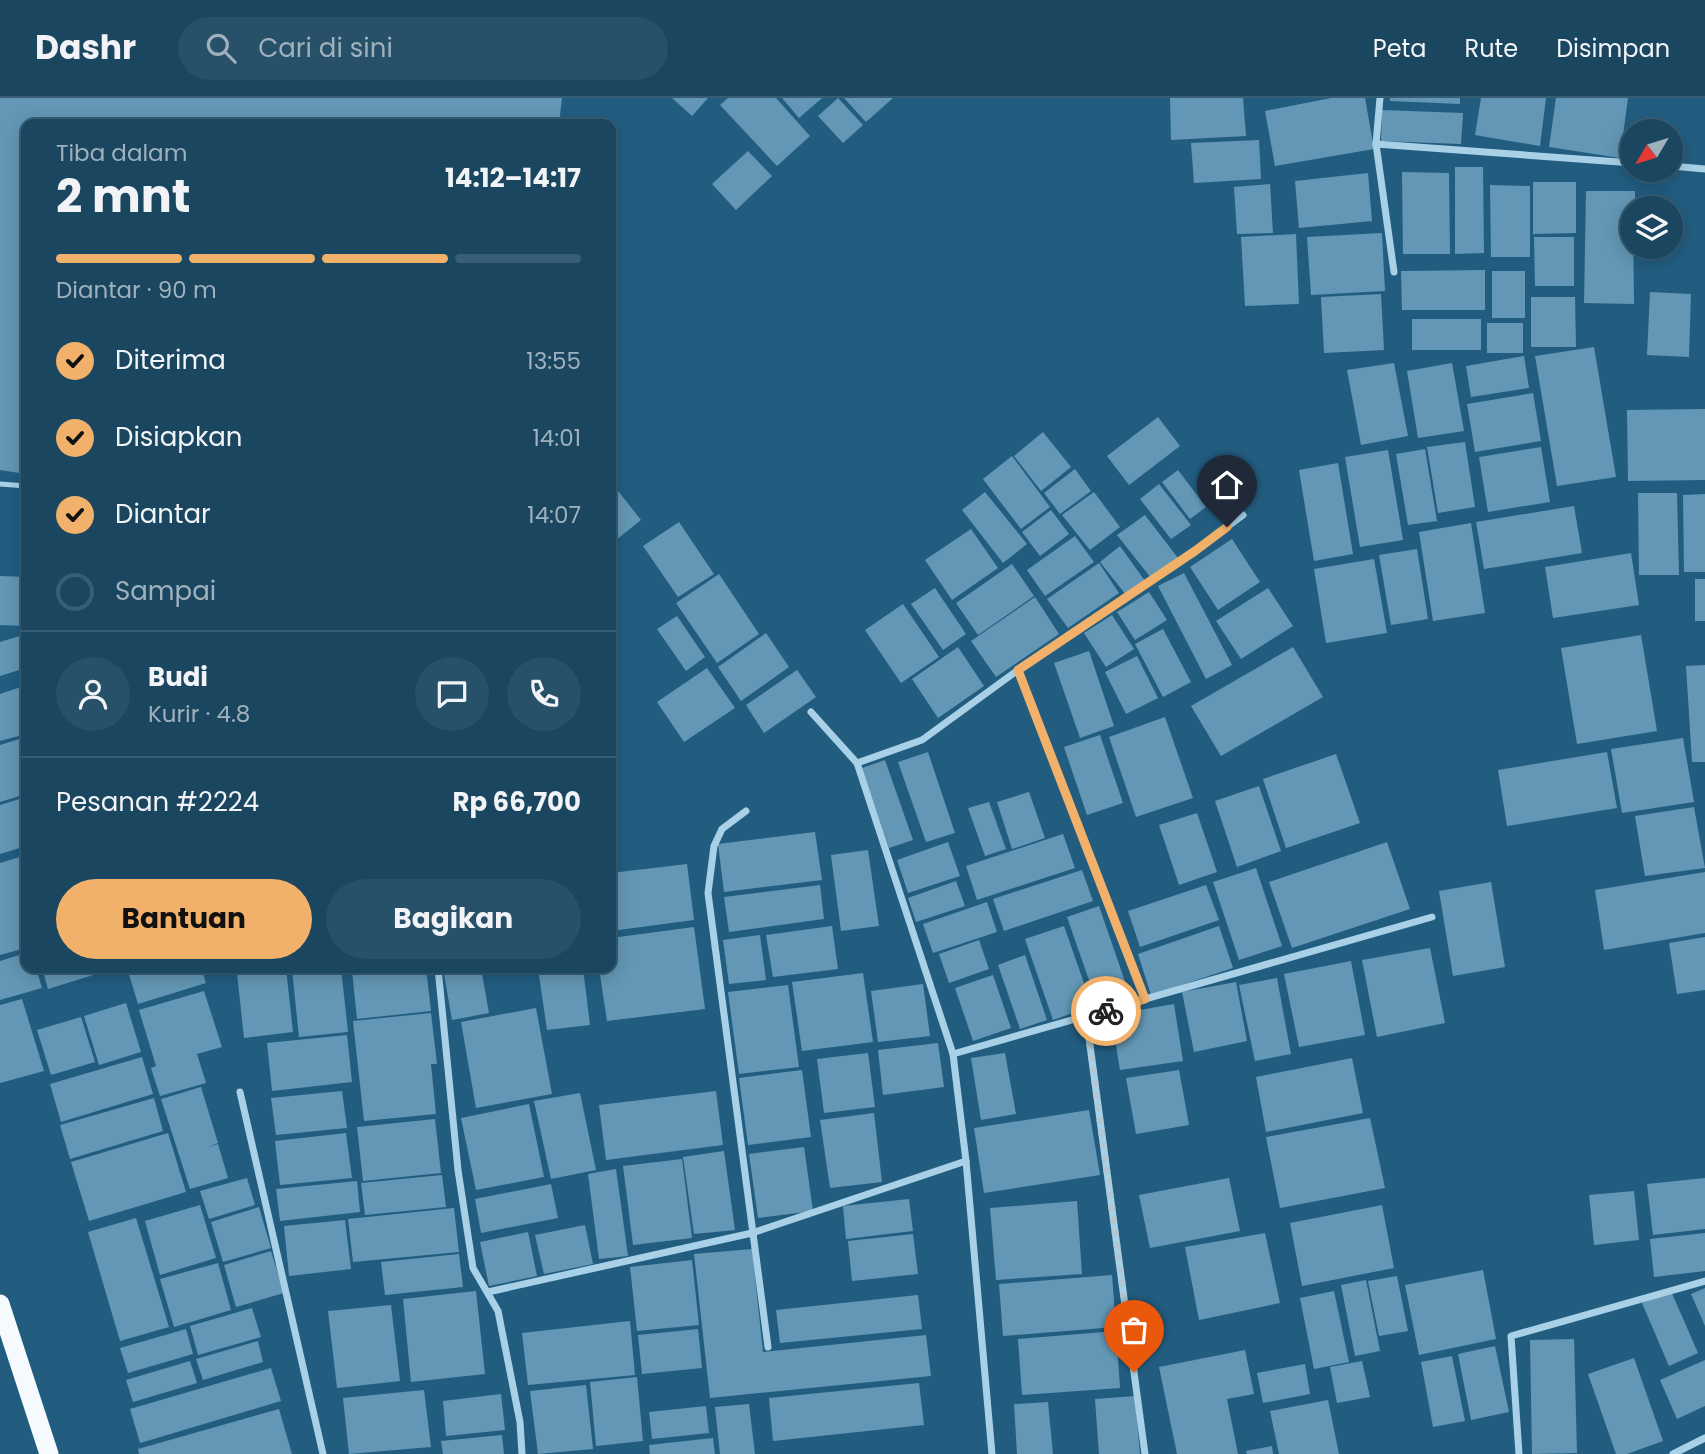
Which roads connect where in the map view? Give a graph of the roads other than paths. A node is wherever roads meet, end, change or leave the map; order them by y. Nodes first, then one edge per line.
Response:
1 (1380, 98) edge
2 (1376, 144) junction
3 (1620, 162) edge
4 (1684, 167) edge
5 (1705, 169) edge
6 (1394, 272) dead end
7 (0, 484) edge
8 (21, 485) edge
9 (1243, 515) dead end
10 (1018, 670) junction
11 (811, 712) dead end
12 (857, 763) junction
13 (746, 811) dead end
14 (1432, 917) dead end
15 (438, 973) edge
16 (1145, 999) junction
17 (1086, 1016) junction
18 (953, 1054) junction
19 (240, 1092) dead end
20 (966, 1161) junction
21 (752, 1233) junction
22 (1705, 1281) edge
23 (488, 1292) junction
24 (0, 1304) edge
25 (768, 1347) dead end
26 (1705, 1439) edge
27 (49, 1454) edge
28 (323, 1454) edge
29 (522, 1454) edge
30 (992, 1454) edge
31 (1145, 1454) edge
32 (1519, 1454) edge
33 (1673, 1454) edge

1 - 2 street
2 - 3 street
2 - 6 street
4 - 5 street
7 - 8 lane
9 - 10 street
10 - 12 street
10 - 16 street
11 - 12 street
12 - 18 street
13 - 21 street
14 - 16 street
15 - 23 street
16 - 17 street
17 - 18 street
17 - 31 street
18 - 20 street
19 - 28 street
20 - 21 street
20 - 30 street
21 - 23 street
21 - 25 street
22 - 32 street
23 - 29 street
24 - 27 highway
26 - 33 street

